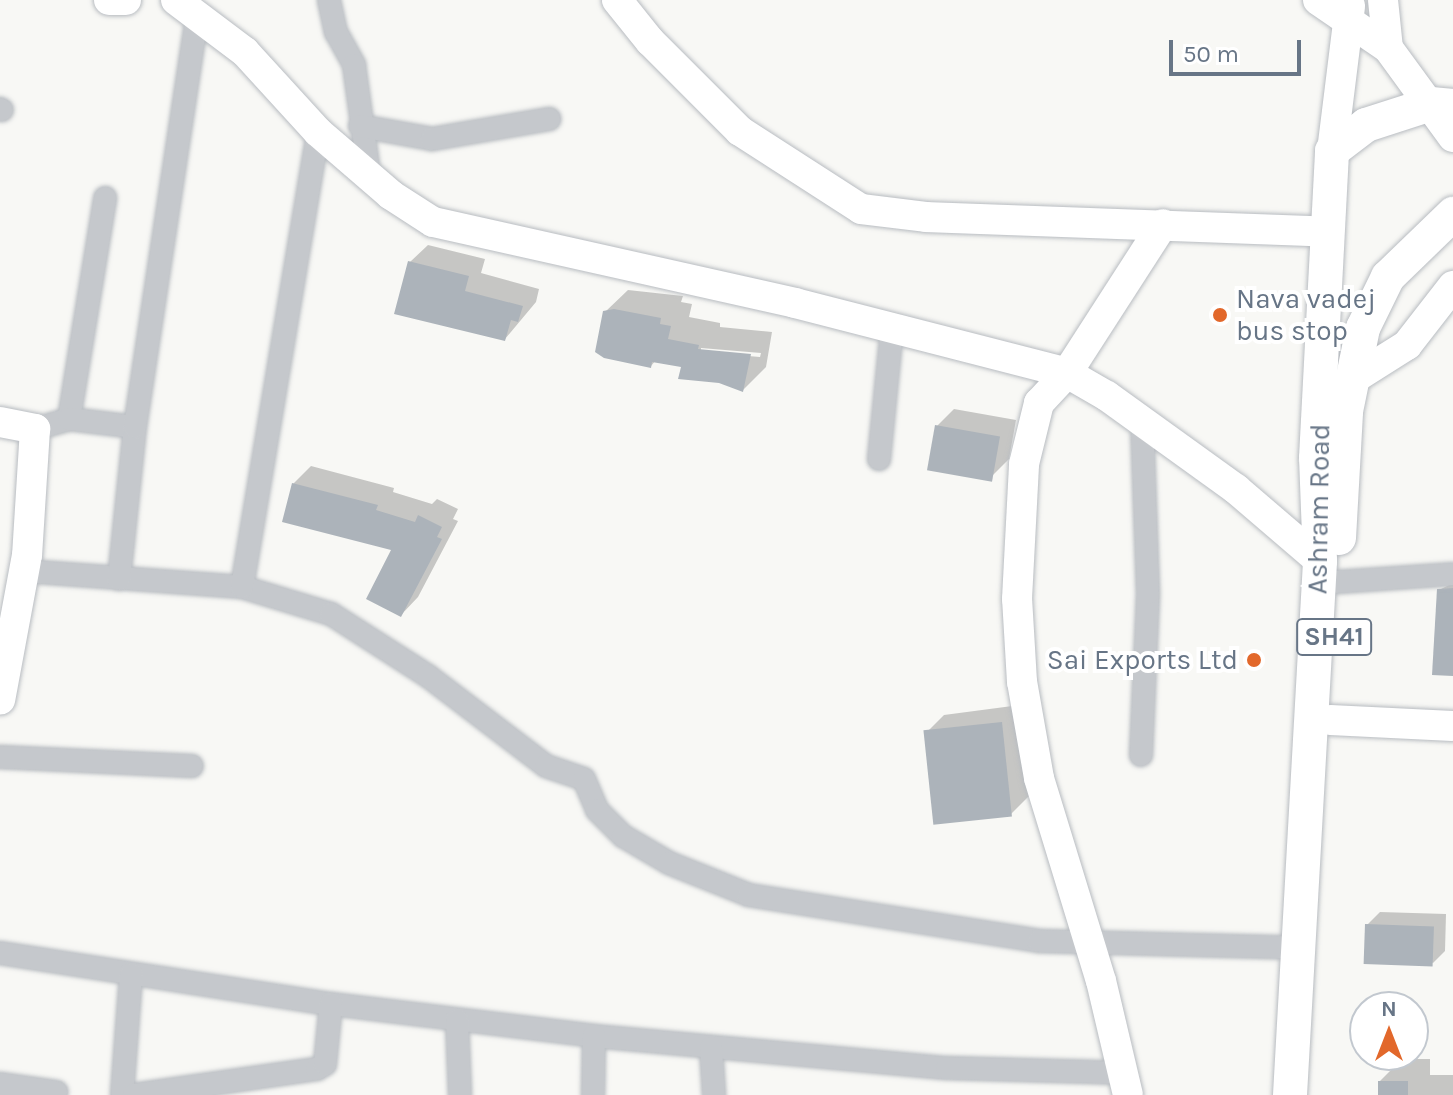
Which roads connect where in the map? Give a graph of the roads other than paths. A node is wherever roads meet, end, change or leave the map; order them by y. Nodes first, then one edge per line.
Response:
1 (109, 0) edge
2 (126, 0) edge
3 (329, 0) edge
4 (617, 0) edge
5 (1294, 0) edge
6 (1318, 0) edge
7 (1383, 0) edge
8 (187, 8) edge
9 (1347, 22) edge
10 (1388, 48) junction
11 (1442, 105) edge
12 (549, 119) dead end
13 (360, 126) junction
14 (318, 132) junction
15 (1453, 137) edge
16 (1332, 151) junction
17 (369, 173) junction
18 (105, 198) dead end
19 (1453, 214) edge
20 (1163, 224) junction
21 (1329, 232) junction
22 (1453, 286) edge
23 (892, 328) junction
24 (1067, 373) junction
25 (1353, 379) junction
26 (69, 419) junction
27 (1142, 421) junction
28 (0, 422) edge
29 (135, 427) junction
30 (35, 429) junction
31 (879, 459) dead end
32 (24, 571) junction
33 (1328, 571) junction
34 (1453, 574) edge
35 (119, 579) junction
36 (242, 587) junction
37 (2, 680) edge
38 (1330, 720) junction
39 (1453, 726) edge
40 (1141, 755) dead end
41 (0, 757) edge
42 (192, 766) dead end
43 (1090, 946) junction
44 (1299, 948) junction
45 (0, 953) edge
46 (131, 974) junction
47 (331, 1004) junction
48 (457, 1020) junction
49 (594, 1036) junction
50 (711, 1048) junction
51 (0, 1084) edge
52 (1126, 1084) edge
53 (56, 1092) dead end
54 (122, 1095) edge
55 (134, 1095) edge
56 (460, 1095) edge
57 (593, 1095) edge
58 (714, 1095) edge
59 (1290, 1095) edge
60 (1307, 1095) edge

1 - 2 street
3 - 13 street
4 - 20 street
5 - 9 street
6 - 9 street
7 - 10 street
8 - 14 street
8 - 29 street
9 - 10 street
9 - 16 street
10 - 11 street
11 - 15 street
11 - 16 main road
12 - 13 street
13 - 17 street
14 - 17 street
14 - 36 street
16 - 21 main road, Ashram Road
17 - 23 street
18 - 26 street
19 - 25 main road, Ashram Road / SH41
20 - 21 street
20 - 24 street
21 - 33 main road, Ashram Road
22 - 25 street
23 - 24 street
23 - 31 street
24 - 27 street
24 - 43 street
25 - 33 main road, Ashram Road / SH41
26 - 29 street
26 - 30 street
27 - 33 street
27 - 40 street
28 - 30 street
29 - 35 street
30 - 32 street
32 - 35 street
32 - 37 street
33 - 34 street
33 - 38 main road, Ashram Road / SH41
33 - 44 main road, Ashram Road
35 - 36 street
36 - 43 street
38 - 39 street
38 - 60 main road, Ashram Road / SH41
41 - 42 street
43 - 44 street
43 - 52 street
44 - 59 main road, Ashram Road
45 - 46 street
46 - 47 street
46 - 54 street
47 - 48 street
47 - 55 street
48 - 49 street
48 - 56 street
49 - 50 street
49 - 57 street
50 - 52 street
50 - 58 street
51 - 53 street

